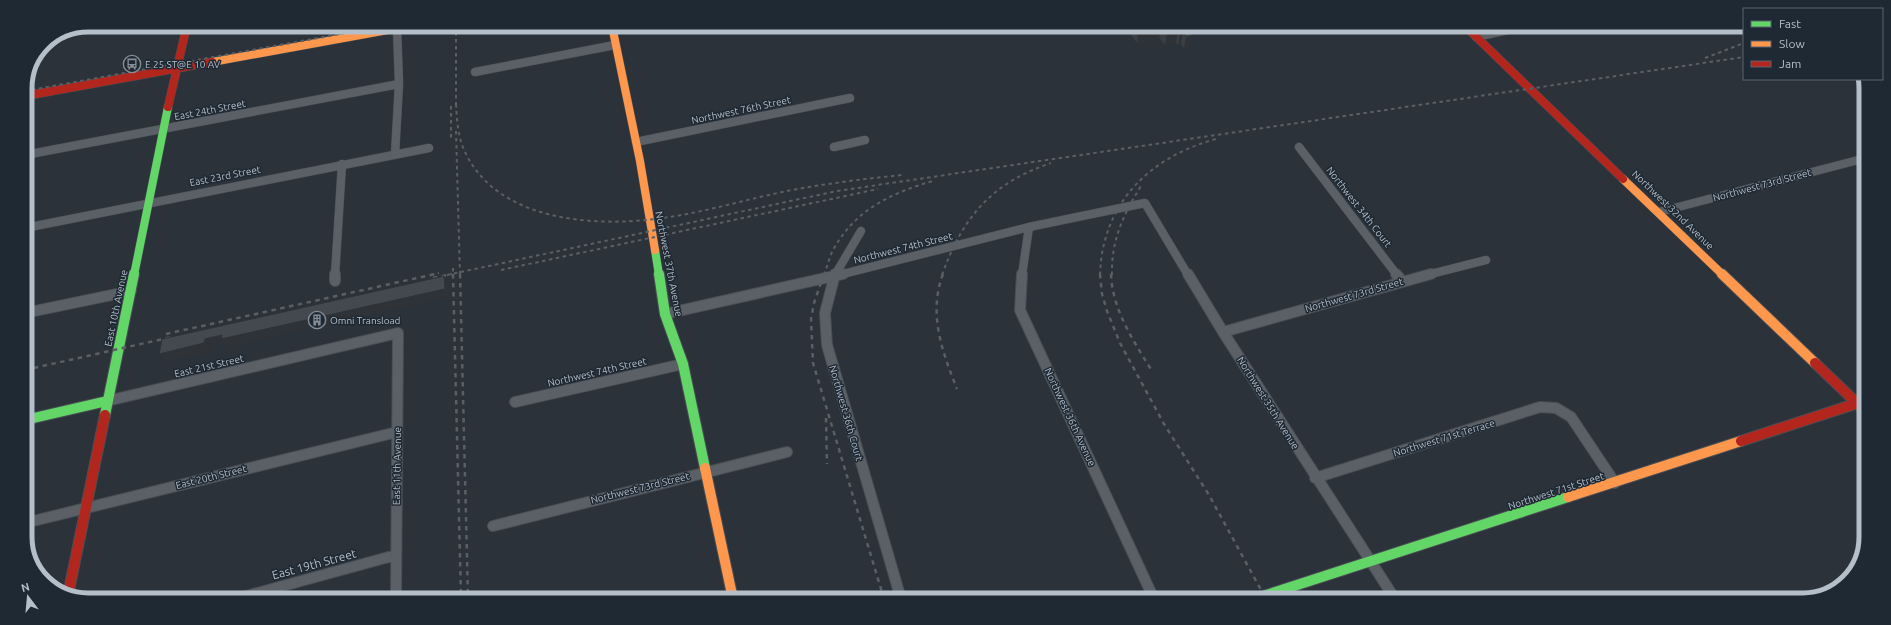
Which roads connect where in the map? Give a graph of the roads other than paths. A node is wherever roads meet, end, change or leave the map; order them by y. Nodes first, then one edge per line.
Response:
1 (186, 32) edge
2 (380, 32) edge
3 (397, 32) edge
4 (613, 32) edge
5 (1471, 32) edge
6 (1498, 32) edge
7 (315, 34) dead end
8 (1476, 37) junction
9 (314, 44) junction
10 (616, 45) junction
11 (177, 69) junction
12 (476, 72) dead end
13 (399, 84) junction
14 (32, 95) edge
15 (850, 98) dead end
16 (163, 130) junction
17 (865, 140) dead end
18 (636, 142) junction
19 (834, 147) dead end
20 (1299, 147) dead end
21 (429, 148) dead end
22 (32, 154) edge
23 (396, 154) junction
24 (1859, 160) edge
25 (342, 164) junction
26 (148, 203) junction
27 (1145, 203) joint
28 (1659, 212) junction
29 (32, 227) edge
30 (1029, 227) junction
31 (861, 230) dead end
32 (1486, 260) dead end
33 (834, 276) junction
34 (335, 281) dead end
35 (1402, 281) junction
36 (131, 291) junction
37 (32, 312) edge
38 (665, 314) junction
39 (1223, 332) junction
40 (398, 333) joint
41 (683, 364) junction
42 (1859, 400) edge
43 (107, 401) junction
44 (516, 402) dead end
45 (1859, 403) edge
46 (32, 418) edge
47 (397, 432) junction
48 (787, 452) dead end
49 (706, 471) junction
50 (1315, 478) junction
51 (1615, 483) junction
52 (86, 507) junction
53 (32, 521) edge
54 (493, 526) dead end
55 (396, 555) junction
56 (1370, 563) junction
57 (69, 590) edge
58 (257, 593) edge
59 (396, 593) edge
60 (732, 593) edge
61 (899, 593) edge
62 (1151, 593) edge
63 (1273, 593) edge
64 (1390, 593) edge

1 - 11 street, East 10th Avenue
2 - 9 street
3 - 13 street
4 - 10 street, Northwest 37th Avenue
5 - 8 street, Northwest 32nd Avenue
6 - 8 street
7 - 9 street
8 - 28 street, Northwest 32nd Avenue
9 - 11 street
10 - 12 street
10 - 18 street, Northwest 37th Avenue
11 - 14 street
11 - 16 street, East 10th Avenue
13 - 16 street, East 24th Street
13 - 23 street
15 - 18 street, Northwest 76th Street
16 - 22 street, East 24th Street
16 - 26 street, East 10th Avenue
17 - 19 street
18 - 38 street, Northwest 37th Avenue
20 - 35 street, Northwest 34th Court
21 - 23 street, East 23rd Street
23 - 25 street, East 23rd Street
24 - 28 street, Northwest 73rd Street
25 - 26 street, East 23rd Street
25 - 34 street
26 - 29 street, East 23rd Street
26 - 36 street, East 10th Avenue
27 - 30 street, Northwest 74th Street
27 - 39 street, Northwest 35th Avenue
28 - 42 street, Northwest 32nd Avenue
30 - 33 street, Northwest 74th Street
30 - 62 street, Northwest 36th Avenue
31 - 33 street, Northwest 36th Court
32 - 35 street, Northwest 73rd Street
33 - 38 street, Northwest 74th Street
33 - 61 street, Northwest 36th Court
35 - 39 street, Northwest 73rd Street
36 - 37 street
36 - 43 street, East 10th Avenue
38 - 41 street, Northwest 37th Avenue
39 - 50 street, Northwest 35th Avenue
40 - 43 street, East 21st Street
40 - 47 street, East 11th Avenue
41 - 44 street, Northwest 74th Street
41 - 49 street, Northwest 37th Avenue
43 - 46 street, East 21st Street
43 - 52 street, East 10th Avenue
45 - 51 street, Northwest 71st Street
47 - 52 street, East 20th Street
47 - 55 street, East 11th Avenue
48 - 49 street, Northwest 73rd Street
49 - 54 street, Northwest 73rd Street
49 - 60 street, Northwest 37th Avenue
50 - 51 street, Northwest 71st Terrace
50 - 56 street, Northwest 35th Avenue
51 - 56 street, Northwest 71st Street
52 - 53 street, East 20th Street
52 - 57 street, East 10th Avenue
55 - 58 street, East 19th Street
55 - 59 street, East 11th Avenue
56 - 63 street, Northwest 71st Street
56 - 64 street, Northwest 35th Avenue

